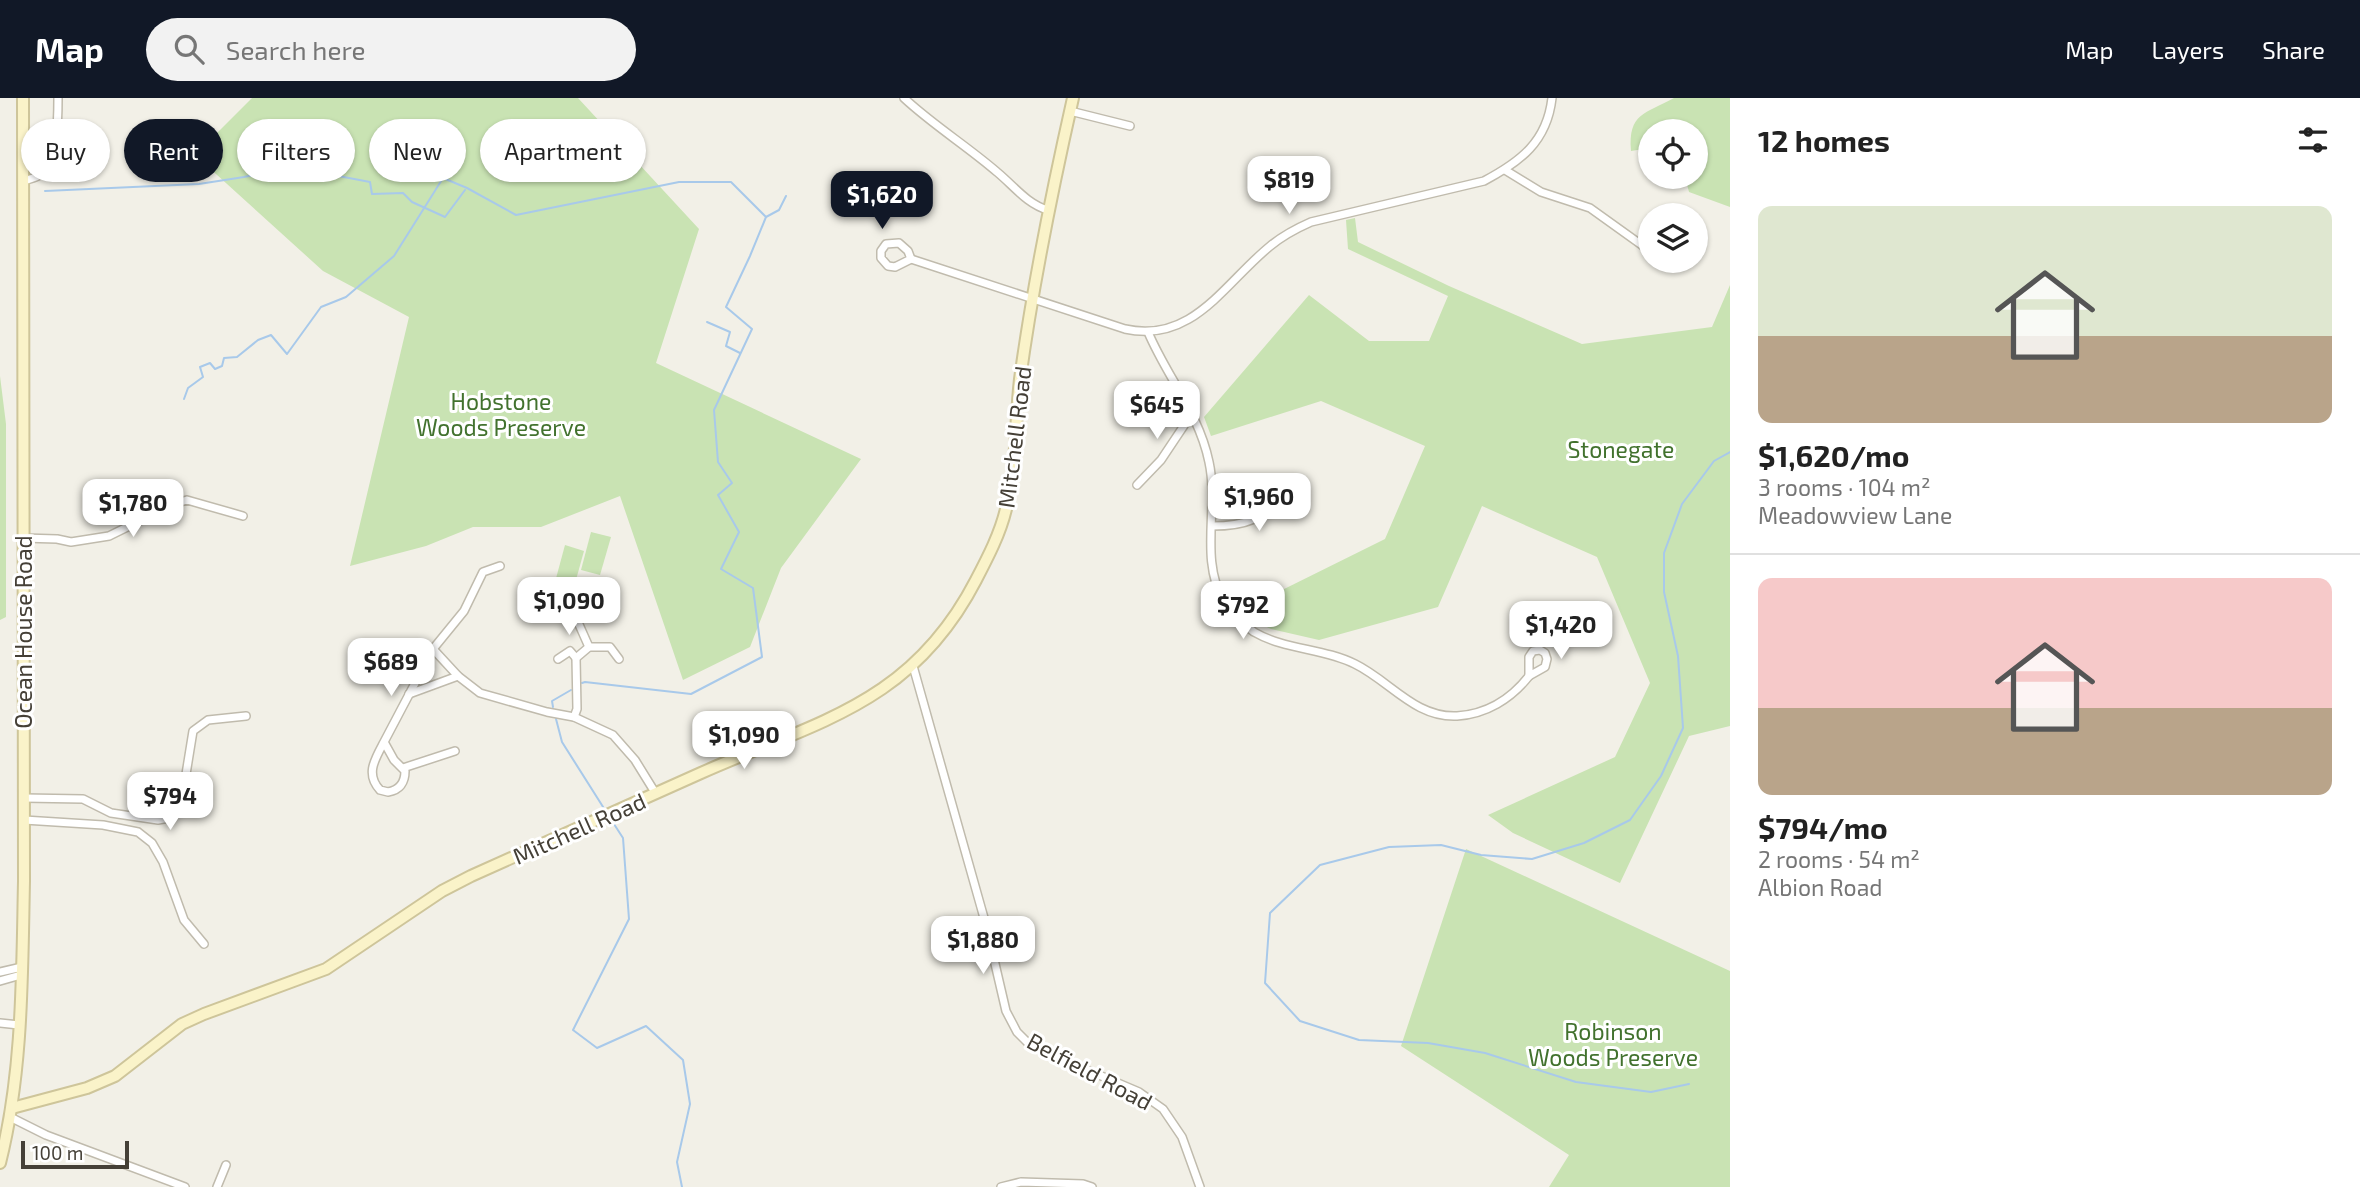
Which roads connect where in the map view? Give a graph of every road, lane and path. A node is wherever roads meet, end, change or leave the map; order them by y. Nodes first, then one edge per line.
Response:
1 (23, 98) edge
2 (58, 98) edge
3 (904, 98) edge
4 (1073, 98) edge
5 (1552, 98) edge
6 (1070, 111) junction
7 (23, 119) edge
8 (56, 119) edge
9 (1130, 126) dead end
10 (1505, 170) junction
11 (24, 182) edge
12 (1048, 210) junction
13 (1638, 242) edge
14 (911, 259) dead end
15 (1032, 299) junction
16 (1149, 332) junction
17 (1194, 416) junction
18 (1137, 485) dead end
19 (1281, 492) dead end
20 (243, 516) dead end
21 (1212, 526) junction
22 (23, 538) junction
23 (500, 566) dead end
24 (577, 620) dead end
25 (589, 647) junction
26 (433, 649) junction
27 (576, 658) junction
28 (558, 659) dead end
29 (619, 659) dead end
30 (913, 666) junction
31 (458, 676) junction
32 (1529, 677) dead end
33 (409, 694) junction
34 (246, 716) dead end
35 (574, 717) junction
36 (384, 742) junction
37 (455, 751) dead end
38 (403, 768) junction
39 (656, 794) junction
40 (24, 798) junction
41 (23, 820) junction
42 (204, 944) dead end
43 (21, 971) junction
44 (0, 972) edge
45 (0, 981) edge
46 (0, 1023) edge
47 (19, 1025) junction
48 (11, 1113) junction
49 (0, 1163) edge
50 (226, 1165) dead end
51 (185, 1187) edge
52 (218, 1187) edge
53 (1002, 1187) edge
54 (1092, 1187) edge
55 (1200, 1187) edge

1 - 7 street, Ocean House Road
2 - 8 street
3 - 12 street
4 - 6 street, Mitchell Road
5 - 10 street
6 - 9 street
6 - 12 street, Mitchell Road
10 - 13 street
10 - 16 street
11 - 22 street, Ocean House Road
12 - 15 street, Mitchell Road
14 - 15 street
15 - 16 street
15 - 30 street, Mitchell Road
16 - 17 street
17 - 18 street
17 - 21 street
19 - 21 street
20 - 22 street
21 - 32 street
22 - 40 street, Ocean House Road
23 - 26 street
24 - 25 street
25 - 27 street
25 - 29 street
26 - 31 street
26 - 33 street
27 - 28 street
27 - 35 street
30 - 39 street, Mitchell Road
30 - 55 street, Belfield Road
31 - 33 street
31 - 35 street
33 - 36 street
34 - 40 street
35 - 39 street
36 - 38 street
36 - 38 street
37 - 38 street
39 - 48 street, Mitchell Road
40 - 41 street, Ocean House Road
41 - 42 street
41 - 43 street, Ocean House Road
43 - 44 street
43 - 45 street
43 - 47 street, Ocean House Road
46 - 47 street
47 - 48 street, Ocean House Road
48 - 49 street, Ocean House Road
48 - 51 street
50 - 52 street
53 - 54 street

